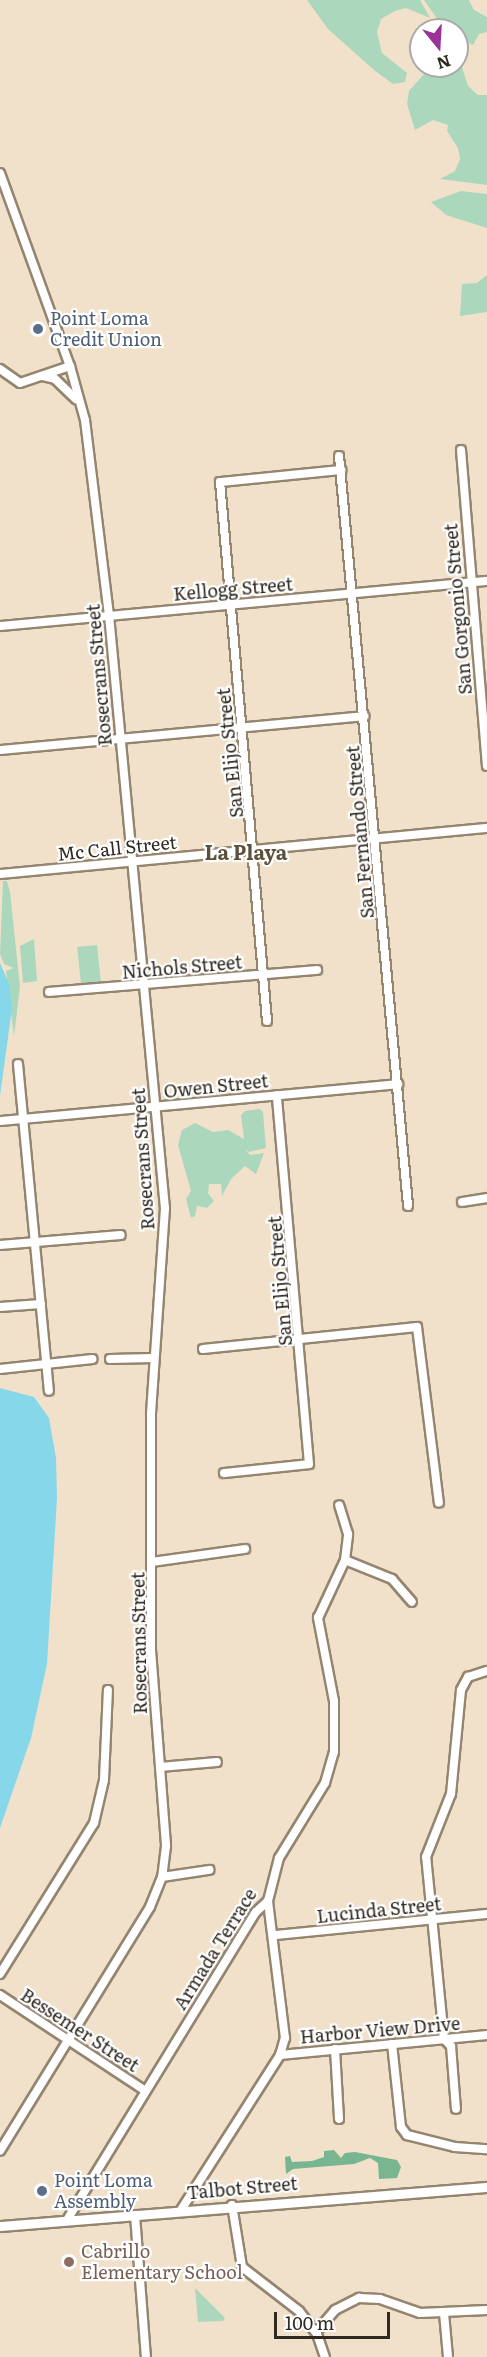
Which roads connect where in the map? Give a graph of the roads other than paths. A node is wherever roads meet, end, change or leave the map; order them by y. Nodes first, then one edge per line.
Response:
1 (0, 173) edge
2 (70, 366) junction
3 (0, 369) edge
4 (41, 376) junction
5 (82, 408) junction
6 (461, 450) dead end
7 (339, 456) dead end
8 (341, 470) junction
9 (487, 581) edge
10 (470, 583) junction
11 (354, 593) junction
12 (230, 604) junction
13 (109, 615) junction
14 (0, 626) edge
15 (484, 704) edge
16 (364, 716) junction
17 (242, 727) junction
18 (120, 739) junction
19 (0, 750) edge
20 (487, 766) edge
21 (487, 828) edge
22 (375, 839) junction
23 (254, 849) junction
24 (132, 861) junction
25 (0, 874) edge
26 (316, 970) dead end
27 (266, 975) junction
28 (144, 985) junction
29 (49, 992) dead end
30 (267, 1021) dead end
31 (18, 1064) dead end
32 (398, 1084) junction
33 (277, 1095) junction
34 (155, 1107) junction
35 (22, 1119) junction
36 (1, 1120) edge
37 (487, 1198) edge
38 (462, 1202) dead end
39 (408, 1206) dead end
40 (121, 1235) dead end
41 (35, 1242) junction
42 (0, 1245) edge
43 (41, 1304) junction
44 (0, 1307) edge
45 (300, 1341) junction
46 (203, 1349) dead end
47 (153, 1358) junction
48 (92, 1359) dead end
49 (110, 1359) dead end
50 (46, 1364) junction
51 (0, 1369) edge
52 (49, 1390) dead end
53 (224, 1473) dead end
54 (440, 1503) dead end
55 (339, 1505) dead end
56 (245, 1550) dead end
57 (345, 1560) junction
58 (152, 1562) junction
59 (412, 1602) dead end
60 (487, 1671) edge
61 (108, 1690) dead end
62 (218, 1762) dead end
63 (160, 1767) junction
64 (209, 1870) dead end
65 (162, 1877) junction
66 (267, 1901) junction
67 (487, 1914) edge
68 (432, 1920) junction
69 (275, 1935) junction
70 (0, 1974) edge
71 (0, 1995) edge
72 (487, 2036) edge
73 (444, 2039) junction
74 (66, 2041) junction
75 (392, 2044) junction
76 (335, 2049) junction
77 (280, 2055) junction
78 (144, 2090) junction
79 (456, 2109) dead end
80 (339, 2119) dead end
81 (487, 2149) edge
82 (0, 2151) edge
83 (487, 2187) edge
84 (232, 2205) junction
85 (181, 2210) junction
86 (135, 2214) junction
87 (67, 2220) junction
88 (0, 2226) edge
89 (487, 2310) edge
90 (444, 2313) junction
91 (316, 2332) junction
92 (146, 2357) edge
93 (325, 2357) edge
94 (448, 2357) edge

1 - 2 street, Rosecrans Street
2 - 4 street
2 - 5 street, Rosecrans Street
3 - 4 street
4 - 5 street
5 - 13 street, Rosecrans Street
6 - 10 street, San Gorgonio Street
7 - 8 street, San Fernando Street
8 - 11 street, San Fernando Street
8 - 12 street, San Elijo Street
9 - 10 street, Kellogg Street
10 - 11 street, Kellogg Street
10 - 15 street, San Gorgonio Street
11 - 12 street, Kellogg Street
11 - 16 street, San Fernando Street
12 - 13 street, Kellogg Street
12 - 17 street, San Elijo Street
13 - 14 street, Kellogg Street
13 - 18 street, Rosecrans Street
15 - 20 street, San Gorgonio Street
16 - 17 street
16 - 22 street, San Fernando Street
17 - 18 street
17 - 23 street, San Elijo Street
18 - 19 street
18 - 24 street, Rosecrans Street
21 - 22 street, Mc Call Street
22 - 23 street, Mc Call Street
22 - 32 street, San Fernando Street
23 - 24 street, Mc Call Street
23 - 27 street, San Elijo Street
24 - 25 street, Mc Call Street
24 - 28 street, Rosecrans Street
26 - 27 street, Nichols Street
27 - 28 street, Nichols Street
27 - 30 street, San Elijo Street
28 - 29 street, Nichols Street
28 - 34 street, Rosecrans Street
31 - 35 street
32 - 33 street, Owen Street
32 - 39 street, San Fernando Street
33 - 34 street, Owen Street
33 - 45 street, San Elijo Street
34 - 35 street, Owen Street
34 - 47 street, Rosecrans Street
35 - 36 street, Owen Street
35 - 41 street
37 - 38 street
40 - 41 street
41 - 42 street
41 - 43 street
43 - 44 street
43 - 50 street
45 - 46 street
45 - 53 street, San Elijo Street
45 - 54 street
47 - 49 street
47 - 58 street, Rosecrans Street
48 - 50 street
50 - 51 street
50 - 52 street
55 - 57 street, Armada Terrace
56 - 58 street
57 - 59 street
57 - 66 street, Armada Terrace
58 - 63 street, Rosecrans Street
60 - 68 street
61 - 70 street
62 - 63 street
63 - 65 street, Rosecrans Street
64 - 65 street
65 - 74 street, Rosecrans Street
66 - 69 street
66 - 78 street, Armada Terrace
67 - 68 street, Lucinda Street
68 - 69 street, Lucinda Street
68 - 73 street
69 - 77 street
71 - 74 street, Bessemer Street
72 - 73 street, Harbor View Drive
73 - 75 street, Harbor View Drive
73 - 79 street
74 - 78 street, Bessemer Street
74 - 82 street, Rosecrans Street
75 - 76 street, Harbor View Drive
75 - 81 street
76 - 77 street, Harbor View Drive
76 - 80 street
77 - 85 street, Harbor View Drive
78 - 87 street, Armada Terrace
83 - 84 main road, Talbot Street
84 - 85 main road, Talbot Street
84 - 91 street
85 - 86 main road, Talbot Street
86 - 87 main road, Talbot Street
86 - 92 street
87 - 88 main road, Talbot Street
89 - 90 street
90 - 91 street
90 - 94 street
91 - 93 street

